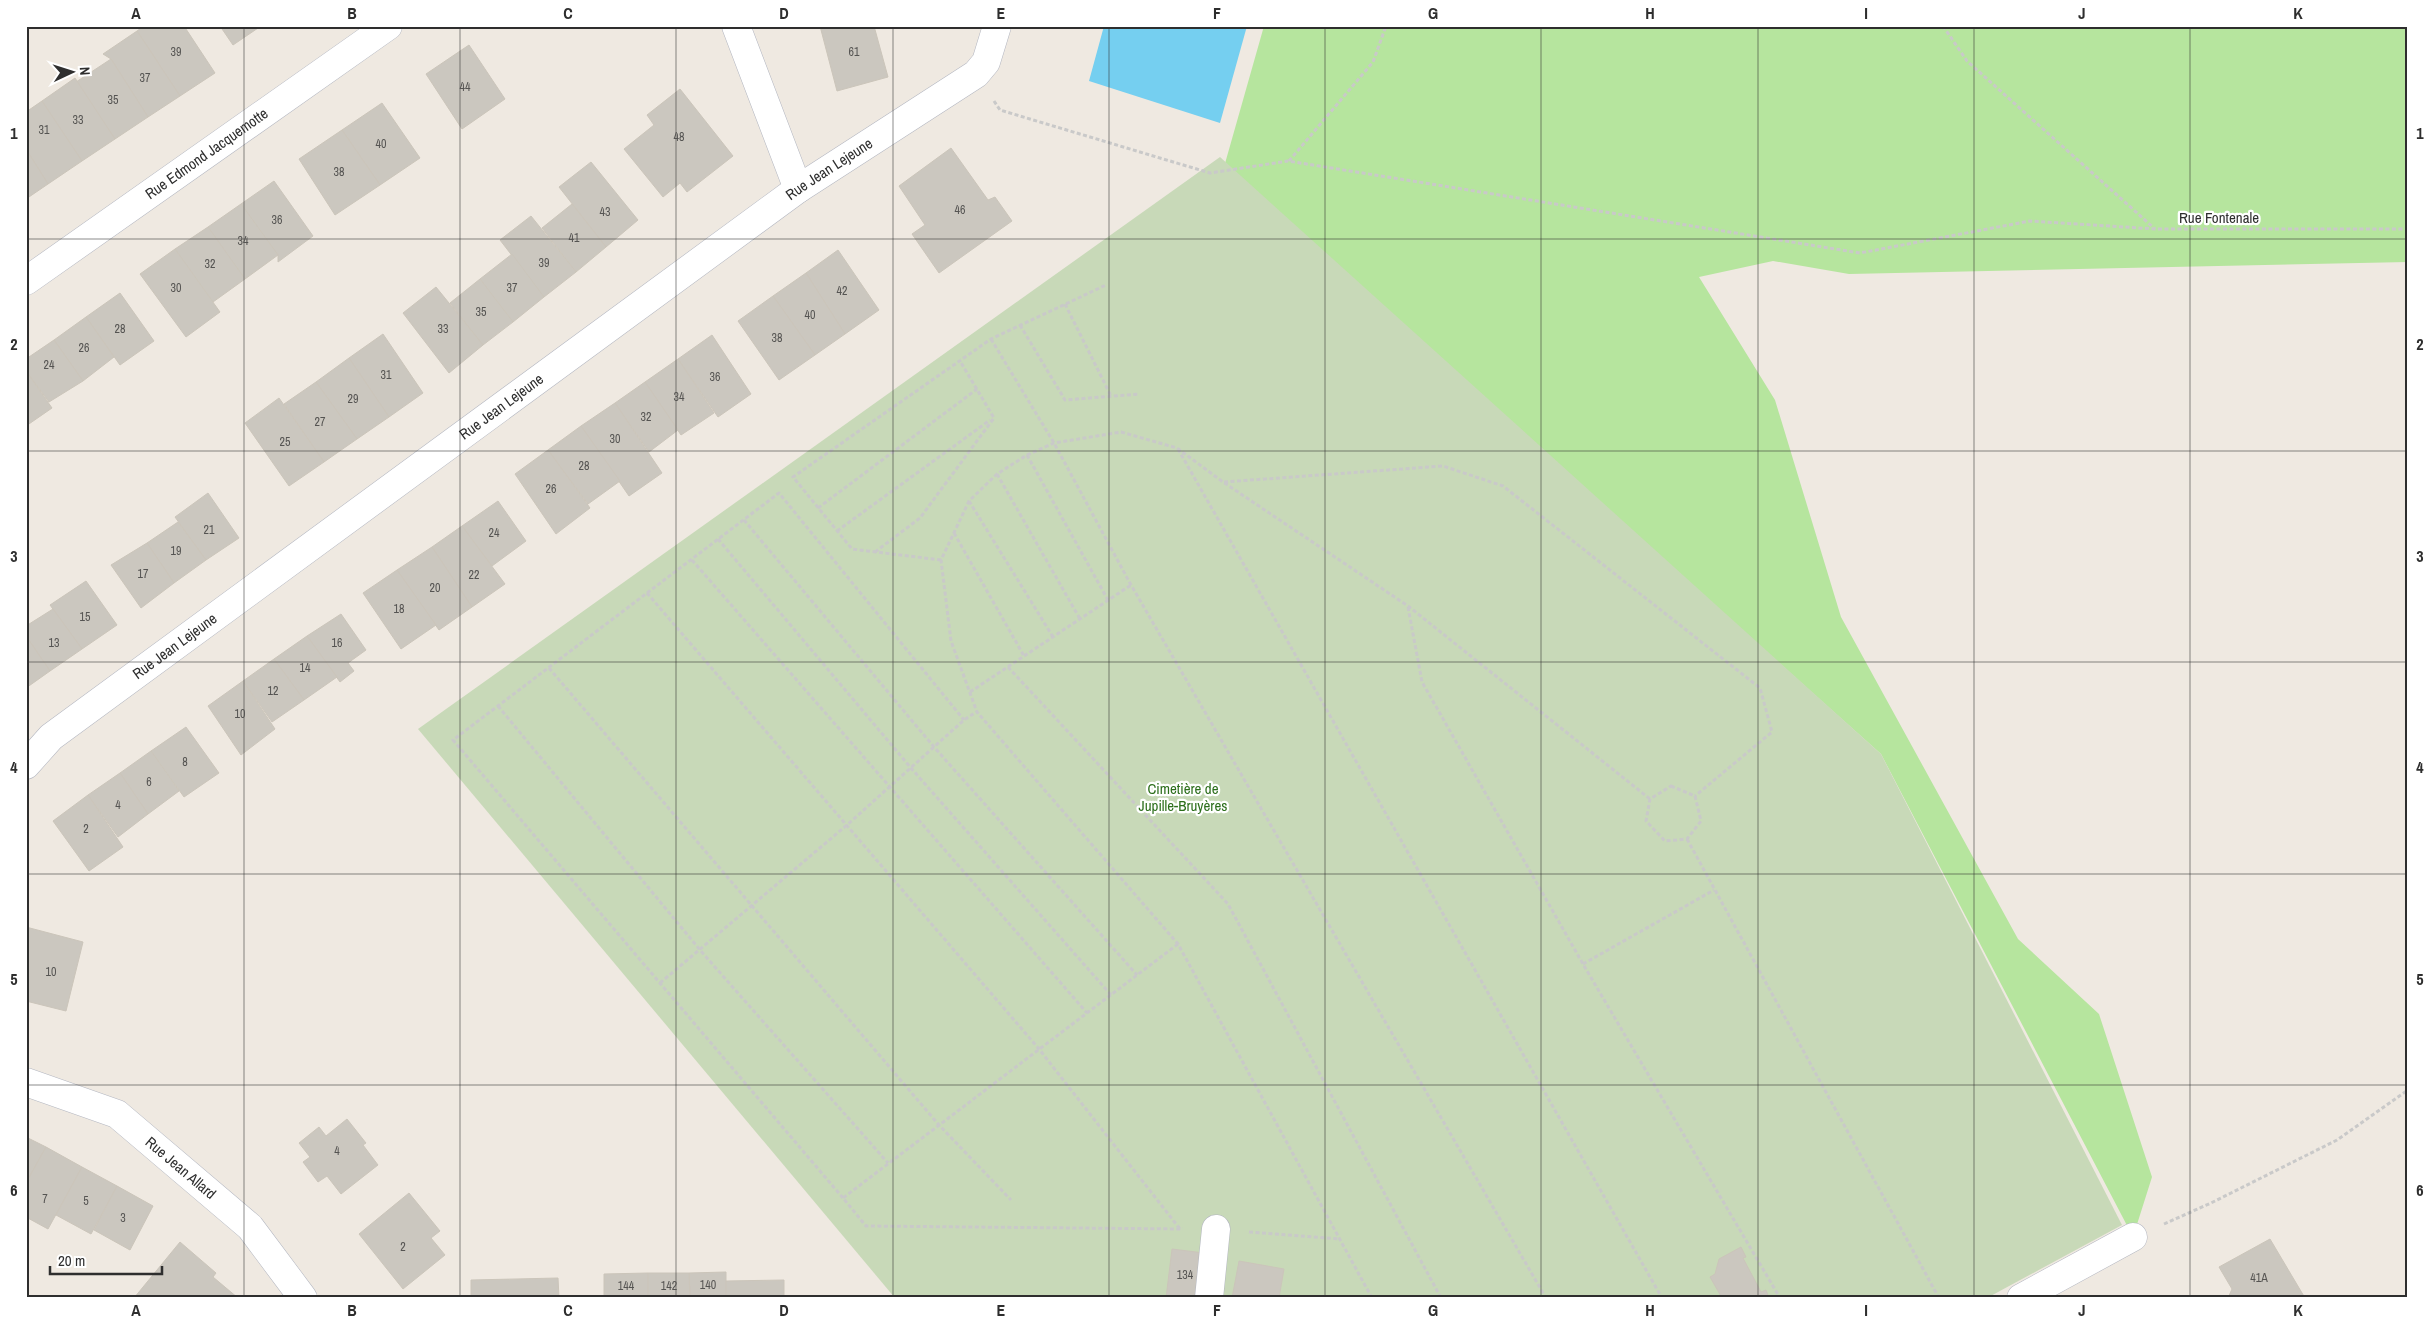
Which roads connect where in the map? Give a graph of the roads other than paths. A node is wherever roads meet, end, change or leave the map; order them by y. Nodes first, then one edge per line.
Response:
1 (388, 26) edge
2 (736, 26) edge
3 (997, 26) edge
4 (798, 189) junction
5 (26, 281) edge
6 (26, 765) edge
7 (26, 1082) edge
8 (1216, 1229) road end
9 (2133, 1237) road end
10 (303, 1298) edge
11 (1209, 1298) edge
12 (2021, 1298) edge

1 - 5 street, Rue Edmond Jacquemotte
2 - 4 street
3 - 4 street, Rue Jean Lejeune
4 - 6 street, Rue Jean Lejeune
7 - 10 street, Rue Jean Allard
8 - 11 street
9 - 12 street

